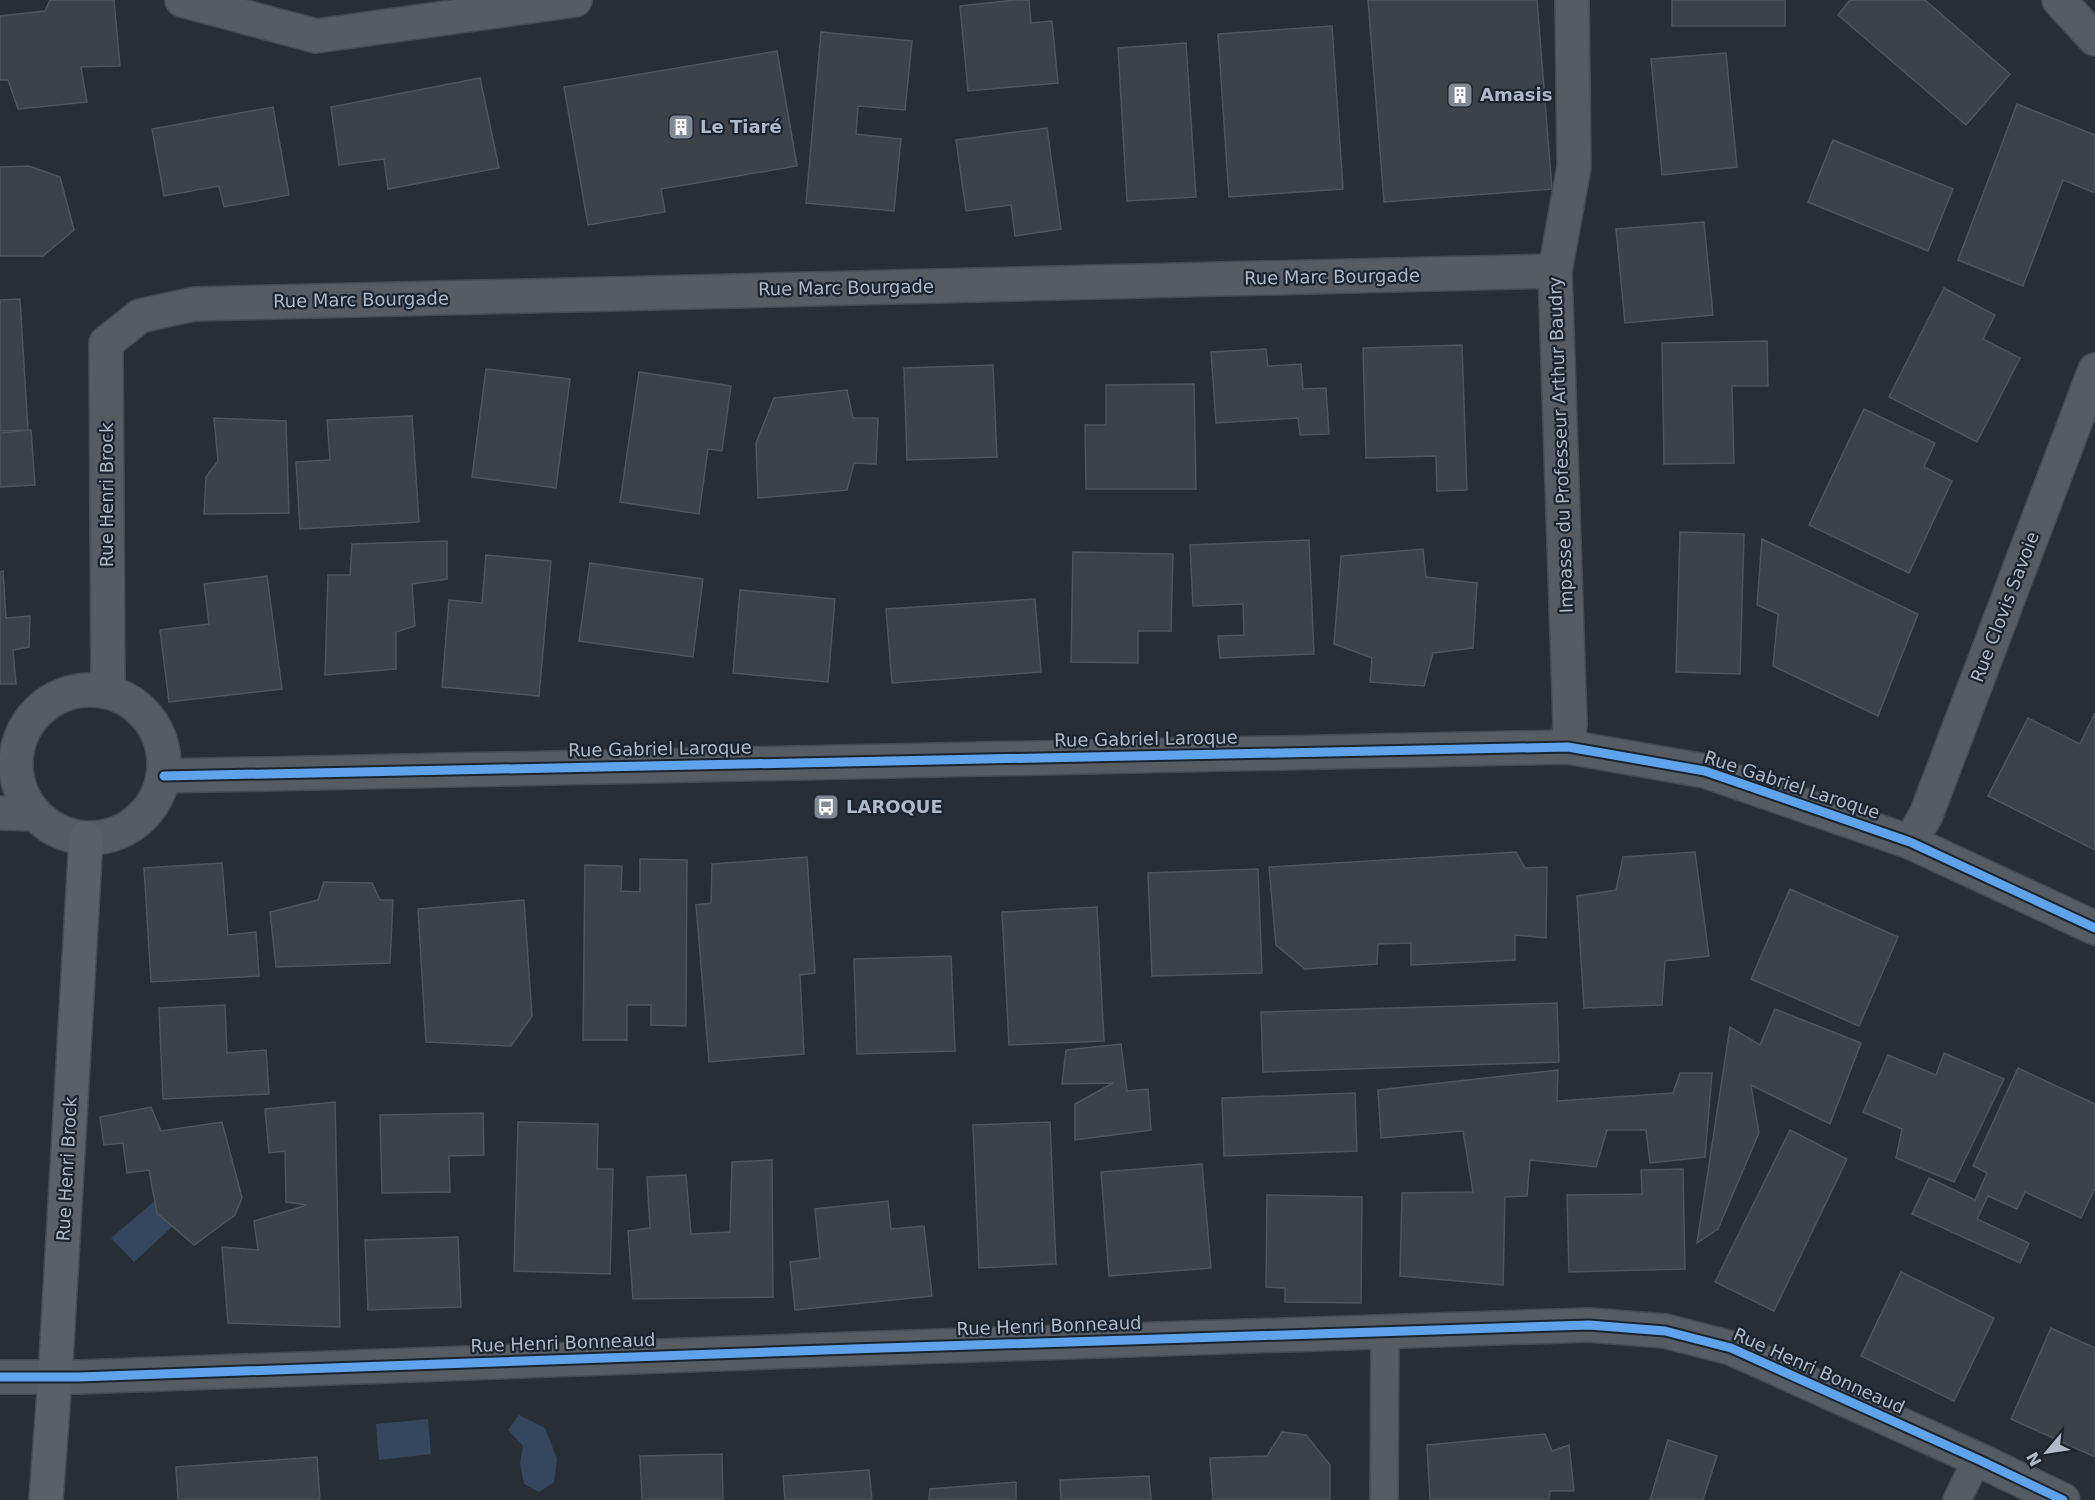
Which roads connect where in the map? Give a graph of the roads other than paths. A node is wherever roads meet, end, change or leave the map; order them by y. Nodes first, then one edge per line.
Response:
1 (182, 0) edge
2 (575, 0) edge
3 (1572, 0) edge
4 (2059, 0) edge
5 (2095, 39) edge
6 (1555, 271) junction
7 (140, 316) joint
8 (2095, 370) edge
9 (108, 690) junction
10 (13, 725) edge
11 (1568, 747) junction
12 (164, 776) junction
13 (0, 813) edge
14 (35, 814) junction
15 (86, 838) junction
16 (1910, 842) junction
17 (2095, 928) edge
18 (1385, 1332) junction
19 (0, 1377) edge
20 (55, 1378) junction
21 (1977, 1459) junction
22 (46, 1500) edge
23 (1384, 1500) edge
24 (1957, 1500) edge
25 (2063, 1500) edge

1 - 2 street
3 - 6 street, Impasse du Professeur Arthur Baudry
4 - 5 street
6 - 7 street, Rue Marc Bourgade
6 - 11 street, Impasse du Professeur Arthur Baudry
7 - 9 street, Rue Henri Brock
8 - 16 street, Rue Clovis Savoie
9 - 10 street
9 - 12 street
10 - 14 street
11 - 12 street, Rue Gabriel Laroque
11 - 16 street, Rue Gabriel Laroque
12 - 15 street
13 - 14 street
14 - 15 street
15 - 20 main road, Rue Henri Brock
16 - 17 street, Rue Gabriel Laroque
18 - 20 street, Rue Henri Bonneaud
18 - 21 street, Rue Henri Bonneaud
18 - 23 lane
19 - 20 street, Rue Henri Bonneaud
20 - 22 main road, Rue Henri Brock
21 - 24 lane
21 - 25 street, Rue Henri Bonneaud

